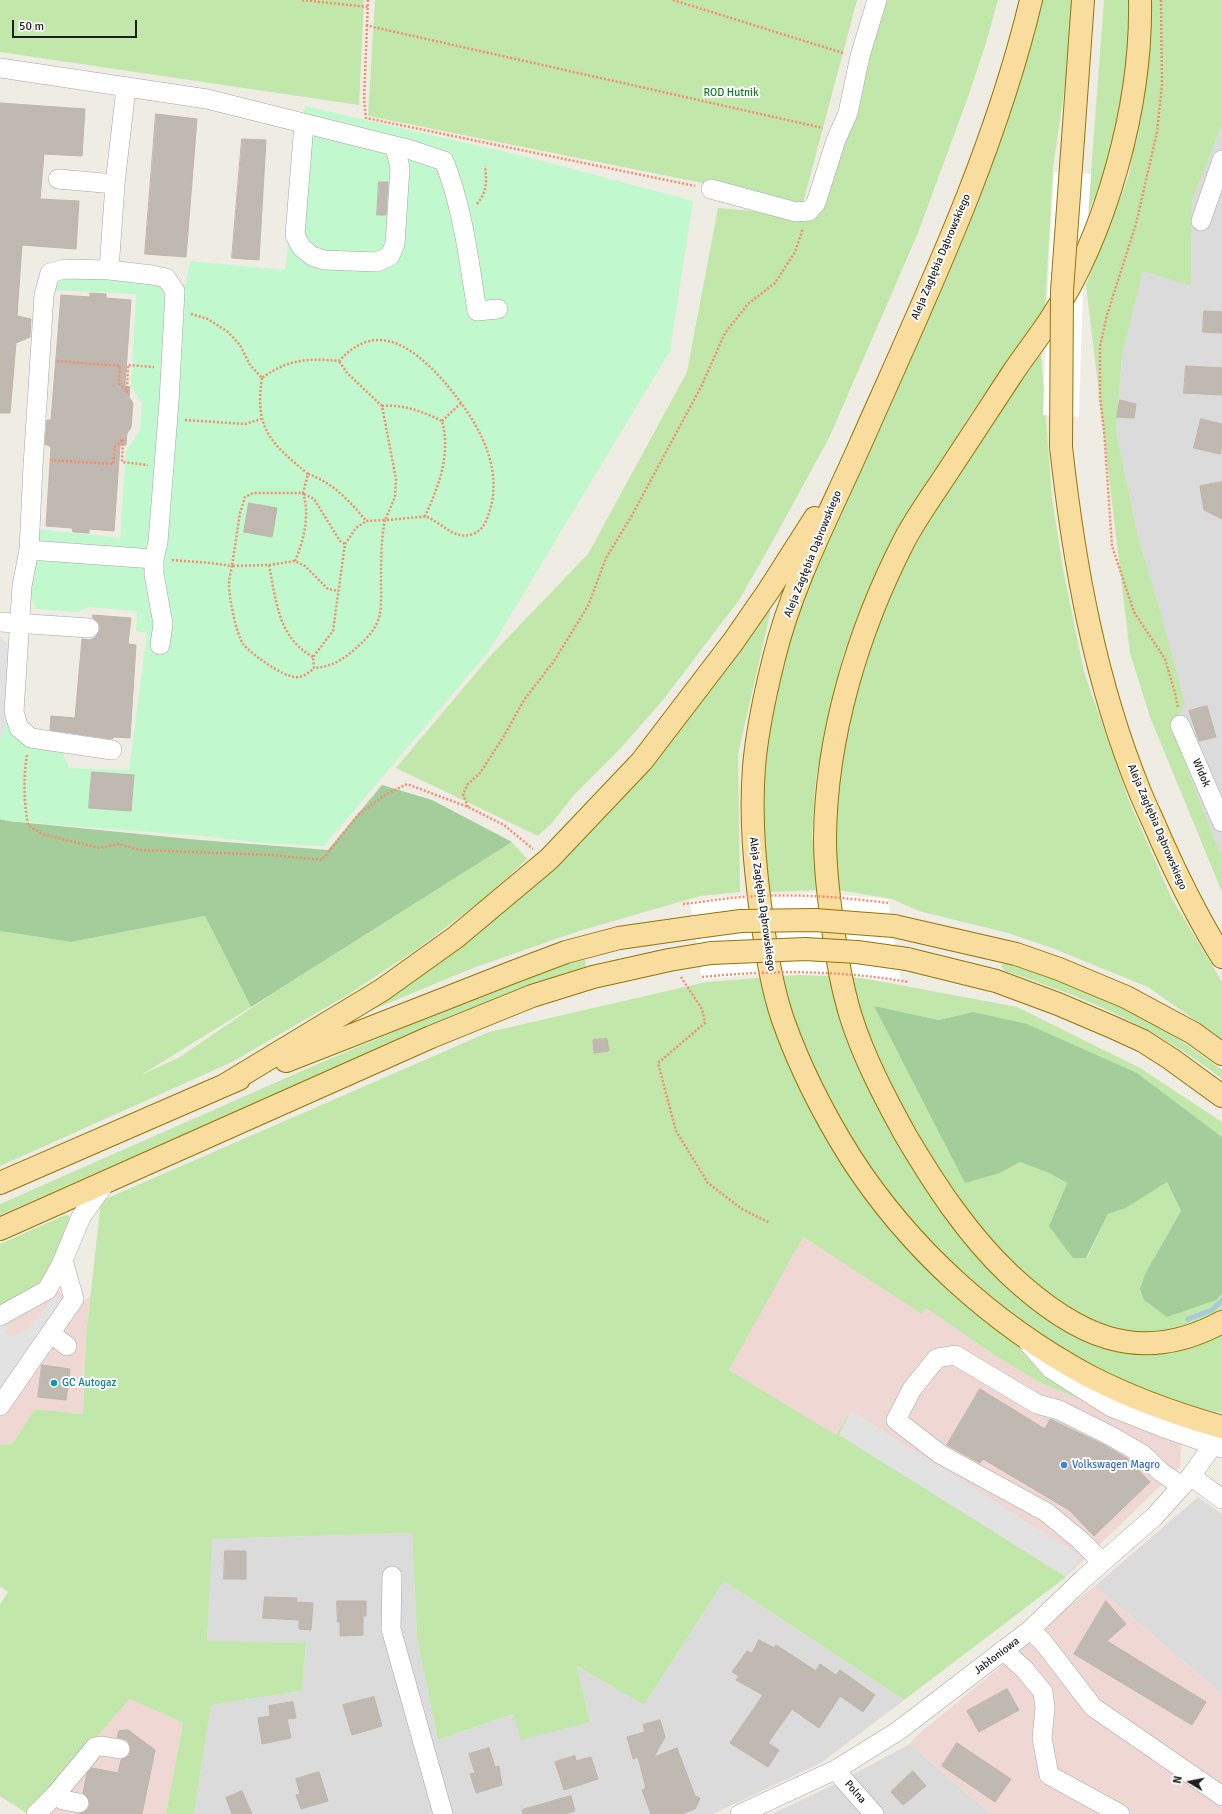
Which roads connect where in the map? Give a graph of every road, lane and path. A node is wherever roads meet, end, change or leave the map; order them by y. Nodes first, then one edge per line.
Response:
1 (302, 0) edge
2 (368, 0) edge
3 (673, 0) edge
4 (877, 0) edge
5 (1031, 0) edge
6 (1083, 0) edge
7 (1140, 0) edge
8 (1161, 0) edge
9 (368, 7) junction
10 (367, 25) junction
11 (859, 58) junction
12 (0, 68) edge
13 (126, 88) junction
14 (304, 124) junction
15 (839, 133) junction
16 (395, 147) junction
17 (1222, 160) edge
18 (485, 166) dead end
19 (58, 179) dead end
20 (115, 184) junction
21 (711, 189) joint
22 (809, 211) junction
23 (459, 214) junction
24 (1201, 221) dead end
25 (109, 270) junction
26 (498, 309) dead end
27 (174, 312) junction
28 (57, 361) dead end
29 (338, 361) junction
30 (171, 368) junction
31 (262, 378) junction
32 (462, 402) junction
33 (382, 406) junction
34 (168, 419) junction
35 (261, 419) junction
36 (442, 421) junction
37 (857, 452) junction
38 (48, 460) dead end
39 (164, 467) junction
40 (308, 474) junction
41 (303, 494) junction
42 (425, 516) junction
43 (385, 520) junction
44 (366, 521) junction
45 (345, 544) junction
46 (29, 550) junction
47 (154, 559) junction
48 (295, 561) junction
49 (269, 565) junction
50 (232, 566) junction
51 (338, 591) junction
52 (0, 622) edge
53 (20, 623) junction
54 (89, 628) dead end
55 (160, 645) dead end
56 (313, 657) junction
57 (314, 668) junction
58 (1180, 724) joint
59 (30, 738) junction
60 (112, 750) dead end
61 (468, 807) junction
62 (1222, 822) edge
63 (549, 859) junction
64 (888, 903) dead end
65 (683, 904) dead end
66 (1222, 957) edge
67 (669, 960) junction
68 (702, 978) dead end
69 (908, 982) dead end
70 (1222, 1054) edge
71 (225, 1085) junction
72 (1222, 1096) edge
73 (106, 1182) junction
74 (0, 1183) edge
75 (770, 1223) dead end
76 (0, 1229) edge
77 (63, 1260) junction
78 (0, 1316) edge
79 (1222, 1322) edge
80 (50, 1333) junction
81 (67, 1346) dead end
82 (0, 1406) edge
83 (1219, 1440) edge
84 (1186, 1481) junction
85 (1222, 1499) edge
86 (1102, 1562) junction
87 (392, 1576) dead end
88 (1030, 1630) junction
89 (1003, 1650) junction
90 (120, 1749) dead end
91 (837, 1769) junction
92 (56, 1794) junction
93 (1222, 1796) edge
94 (79, 1803) dead end
95 (39, 1813) edge
96 (442, 1814) edge
97 (740, 1814) edge
98 (874, 1814) edge
99 (1120, 1814) edge

1 - 9 path
2 - 9 path
3 - 11 path
4 - 11 street
5 - 37 main road, Aleja Zagłębia Dąbrowskiego
6 - 66 main road, Aleja Zagłębia Dąbrowskiego, bridge
7 - 79 main road
8 - 58 path
9 - 10 path
10 - 15 path
10 - 21 path
11 - 15 street
12 - 13 street
13 - 14 street
13 - 20 street
14 - 16 street
14 - 16 street
15 - 22 street
16 - 23 street
17 - 24 street
18 - 23 path
19 - 20 street
20 - 25 street
21 - 22 street
22 - 61 path
23 - 26 street
25 - 27 street
25 - 46 street
27 - 30 street
27 - 31 path
28 - 30 path
29 - 31 path
29 - 32 path
29 - 33 path
30 - 34 street
31 - 35 path
32 - 36 path
32 - 42 path
33 - 36 path
33 - 43 path
34 - 35 path
34 - 39 street
35 - 40 path
36 - 42 path
37 - 63 main road
37 - 83 main road, Aleja Zagłębia Dąbrowskiego
38 - 39 path
39 - 47 street
40 - 41 path
40 - 44 path
41 - 45 path
41 - 48 path
41 - 50 path
42 - 43 path
43 - 44 path
43 - 57 path
44 - 45 path
45 - 51 path
46 - 47 street
46 - 53 street
47 - 50 path
47 - 55 street
48 - 49 path
48 - 51 path
49 - 50 path
49 - 56 path
50 - 57 path
51 - 56 path
52 - 53 street
53 - 54 street
53 - 59 street
56 - 57 path
58 - 62 street, Widok
59 - 60 street
59 - 61 path
61 - 63 path
63 - 71 main road
64 - 65 path, bridge
67 - 72 main road, bridge
67 - 73 main road
67 - 75 path
68 - 69 path, bridge
70 - 71 main road, bridge
71 - 74 main road
73 - 76 main road
73 - 77 street
77 - 78 street
77 - 80 street
80 - 81 street
80 - 82 street
83 - 84 street, Jabłoniowa
84 - 85 street
84 - 86 street, Jabłoniowa
84 - 86 street
86 - 88 street, Jabłoniowa
87 - 96 street
88 - 89 street, Jabłoniowa
88 - 93 street
89 - 91 street, Jabłoniowa
89 - 99 street
90 - 92 street
91 - 97 street, Jabłoniowa
91 - 98 street, Polna
92 - 94 street
92 - 95 street

